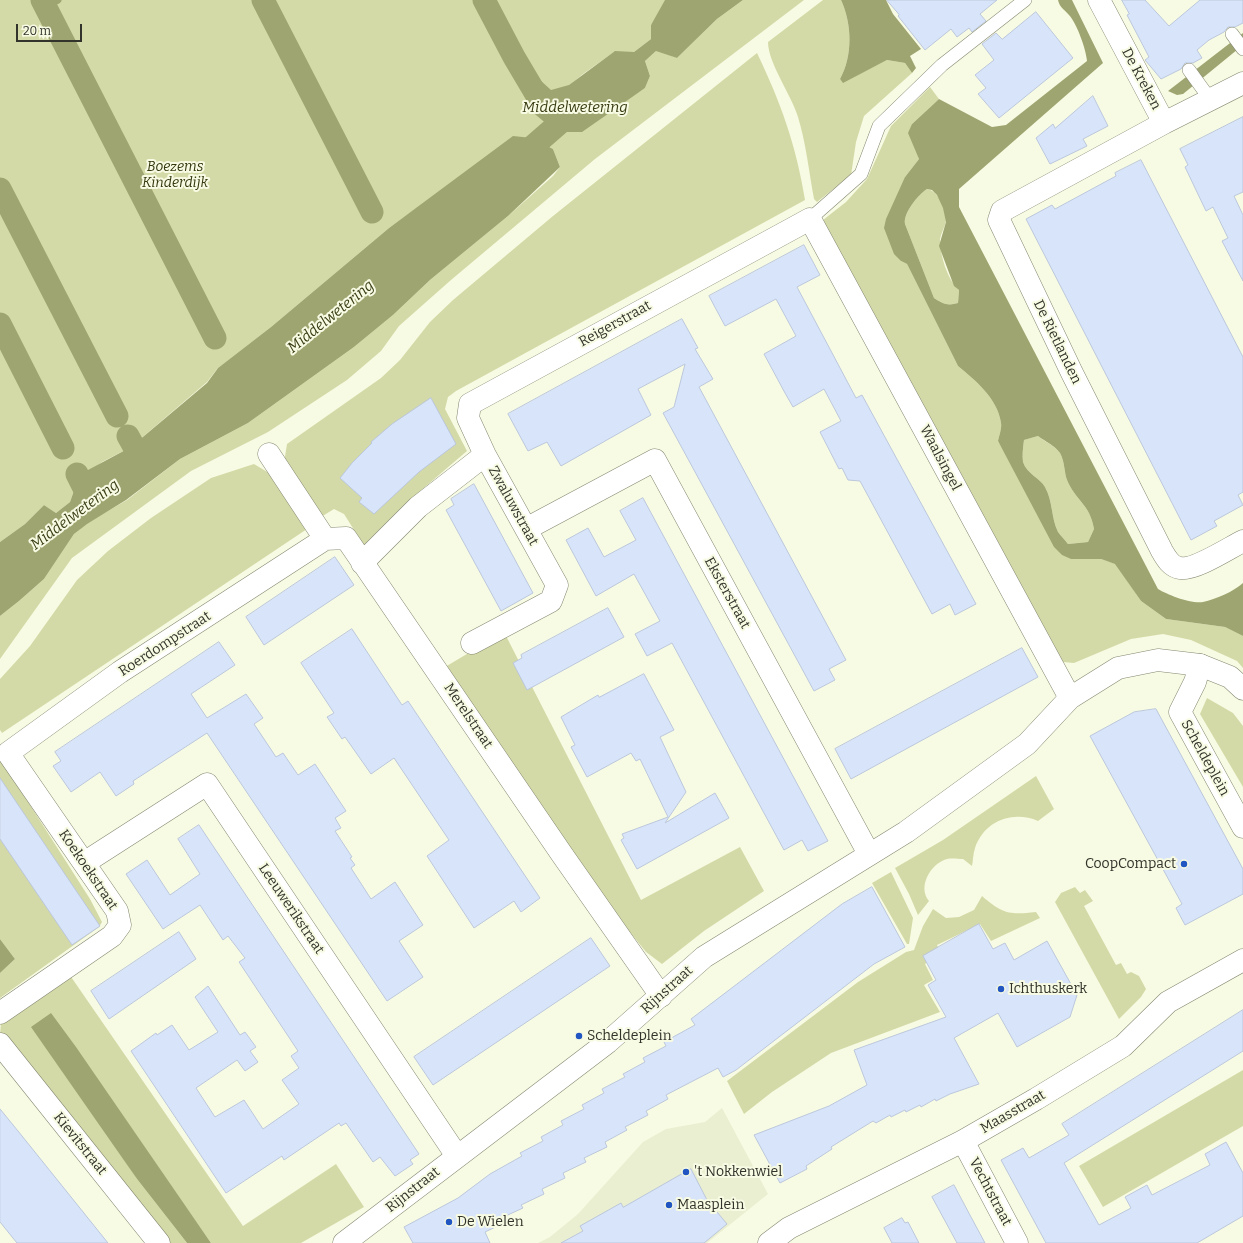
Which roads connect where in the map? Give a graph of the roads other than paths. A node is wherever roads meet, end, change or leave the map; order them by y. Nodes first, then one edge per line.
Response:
1 (1025, 0) edge
2 (1099, 0) edge
3 (1232, 34) dead end
4 (1243, 49) edge
5 (1189, 70) dead end
6 (1243, 83) edge
7 (1205, 93) junction
8 (1164, 123) junction
9 (810, 218) junction
10 (269, 454) dead end
11 (485, 455) junction
12 (526, 529) junction
13 (325, 539) junction
14 (1243, 541) edge
15 (362, 563) junction
16 (472, 643) dead end
17 (1200, 665) junction
18 (1243, 689) edge
19 (1070, 698) junction
20 (8, 753) joint
21 (1243, 827) edge
22 (869, 854) junction
23 (84, 863) junction
24 (1243, 960) edge
25 (661, 996) junction
26 (0, 1012) edge
27 (0, 1044) edge
28 (963, 1141) junction
29 (457, 1156) junction
30 (793, 1235) edge
31 (159, 1243) edge
32 (344, 1243) edge
33 (769, 1243) edge
34 (1017, 1243) edge

1 - 9 lane
2 - 8 street, De Kreken
3 - 4 lane
5 - 7 lane
6 - 7 street, De Kreken
7 - 8 street, De Kreken
8 - 14 street, De Rietlanden
9 - 11 street, Reigerstraat
9 - 19 street, Waalsingel
10 - 13 street
11 - 12 street, Zwaluwstraat
11 - 15 street, Zwaluwstraat
12 - 16 street, Zwaluwstraat
12 - 22 street, Eksterstraat
13 - 15 street, Merelstraat
13 - 20 street, Roerdompstraat
15 - 25 street, Merelstraat
17 - 18 street
17 - 19 street
17 - 21 street, Scheldeplein
19 - 22 street, Rijnstraat
20 - 23 street, Koekoekstraat
22 - 25 street, Rijnstraat
23 - 26 street, Koekoekstraat
23 - 29 street, Leeuwerikstraat
24 - 28 street, Maasstraat
25 - 29 street, Rijnstraat
27 - 31 street, Kievitstraat
28 - 30 street, Maasstraat
28 - 34 street, Vechtstraat
29 - 32 street, Rijnstraat
30 - 33 street, Maasstraat

